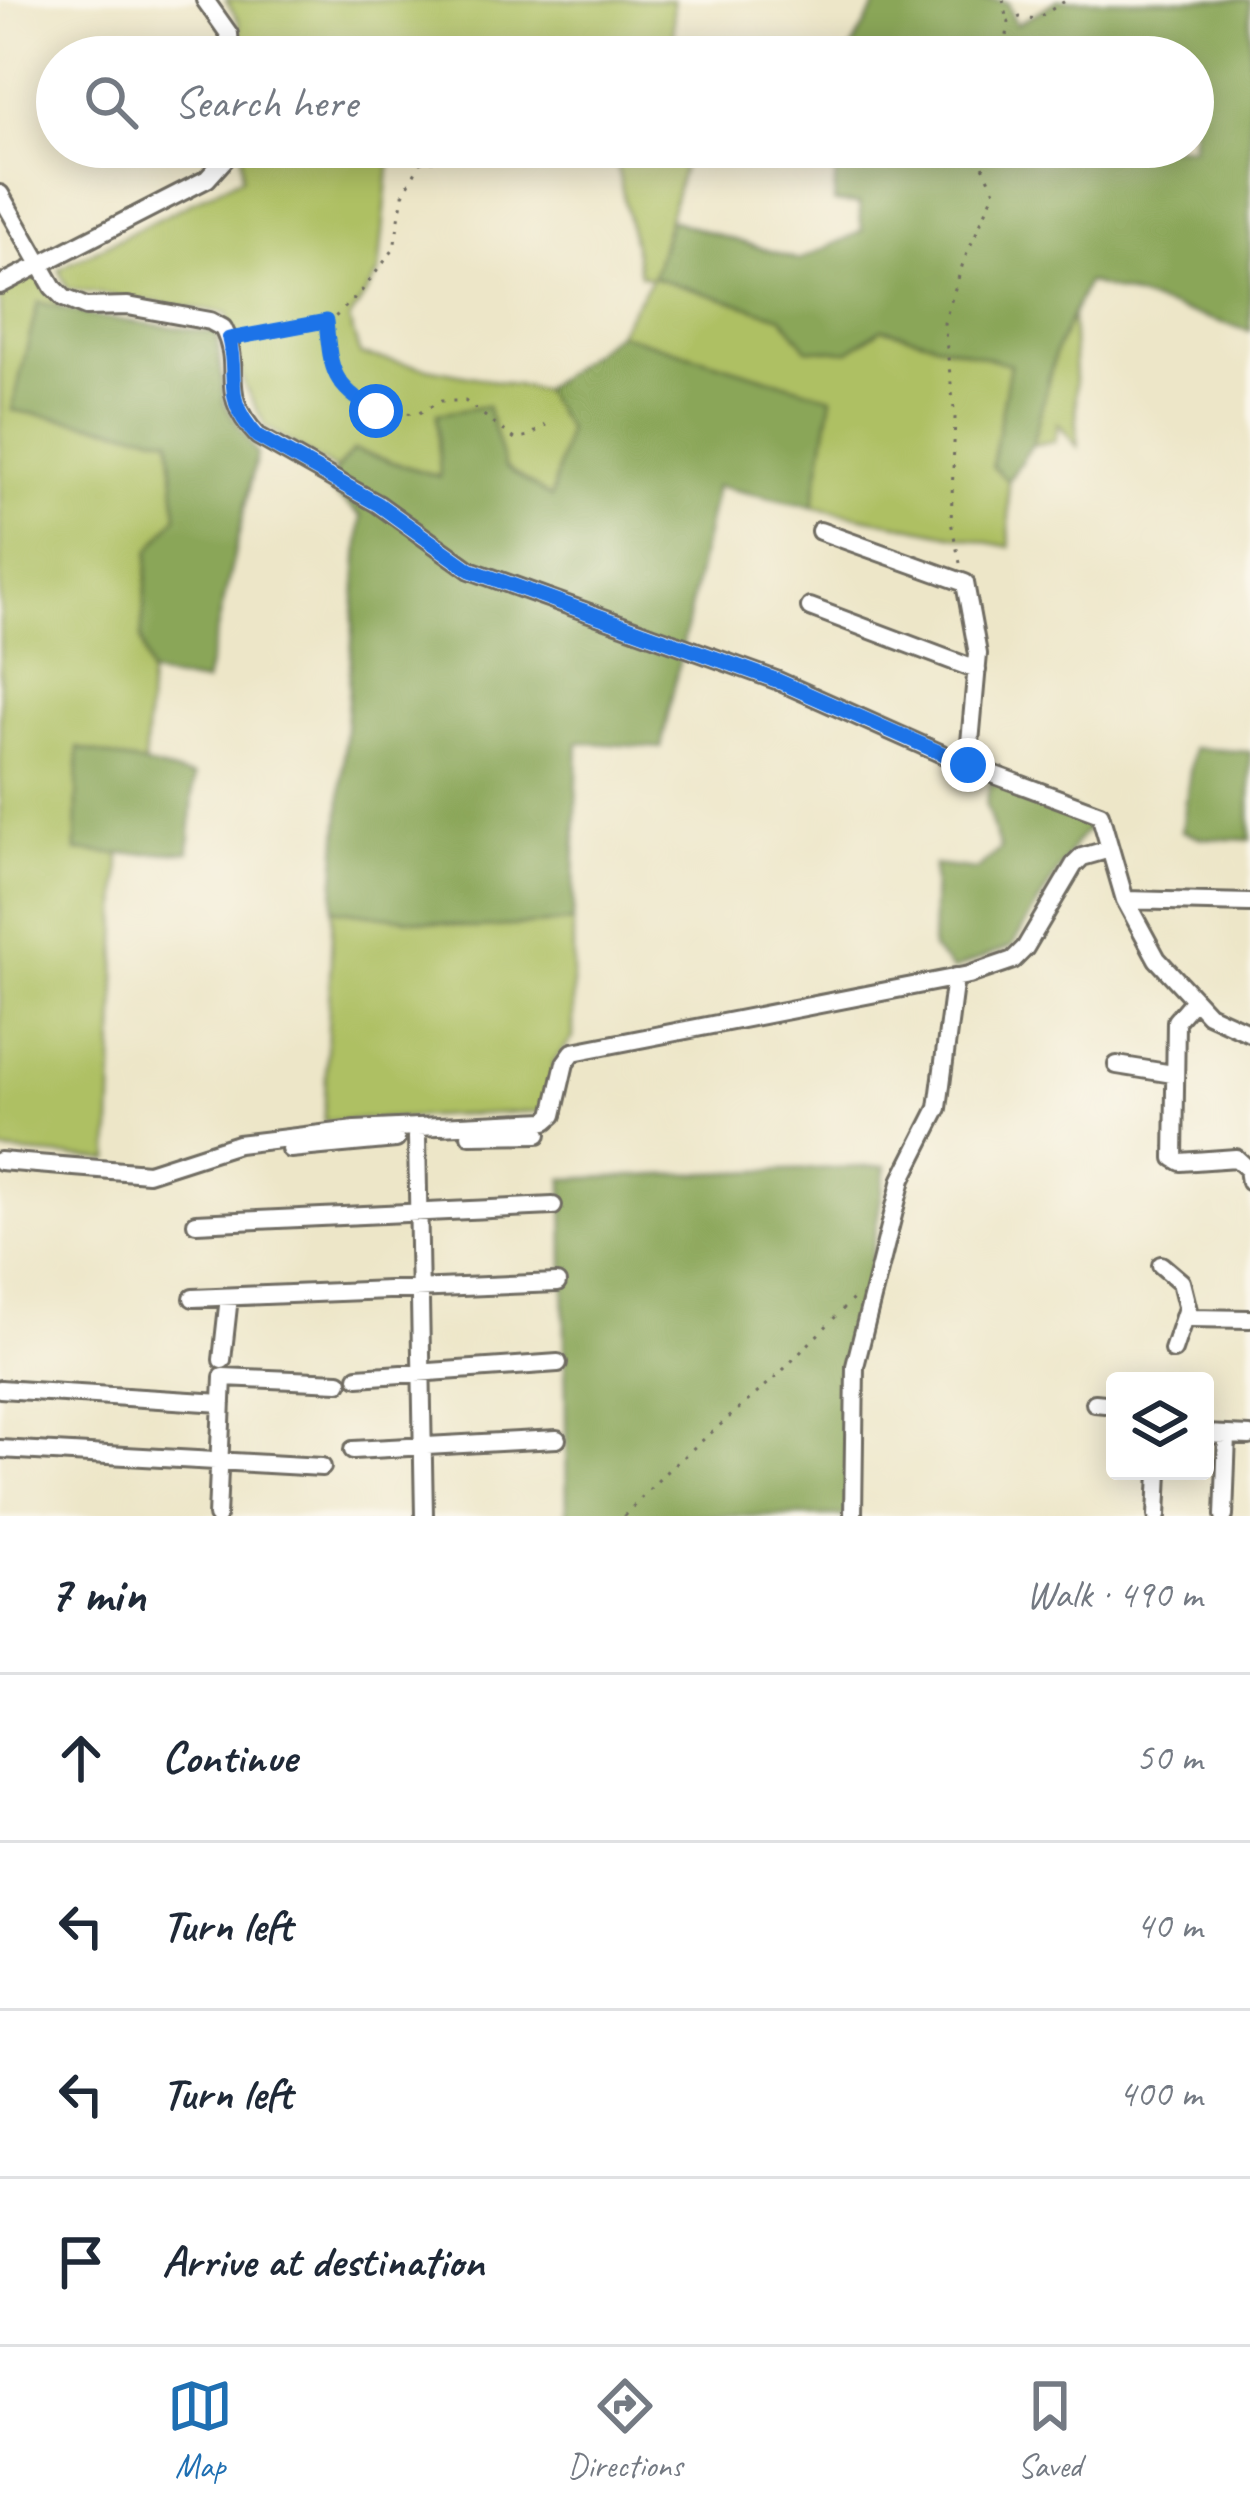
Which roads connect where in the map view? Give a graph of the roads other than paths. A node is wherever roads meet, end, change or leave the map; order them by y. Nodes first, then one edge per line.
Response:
1 (205, 0) edge
2 (229, 36) edge
3 (217, 168) edge
4 (0, 194) edge
5 (41, 264) junction
6 (0, 285) edge
7 (820, 531) dead end
8 (810, 607) dead end
9 (977, 670) junction
10 (968, 765) junction
11 (1110, 849) junction
12 (1125, 900) junction
13 (1250, 903) edge
14 (955, 977) junction
15 (1194, 1000) junction
16 (1250, 1033) edge
17 (1118, 1065) dead end
18 (1173, 1074) junction
19 (538, 1134) dead end
20 (417, 1136) junction
21 (272, 1151) dead end
22 (0, 1161) edge
23 (1247, 1163) edge
24 (1250, 1182) edge
25 (553, 1206) dead end
26 (418, 1212) junction
27 (196, 1223) dead end
28 (1161, 1265) dead end
29 (557, 1283) dead end
30 (419, 1286) junction
31 (229, 1297) junction
32 (193, 1298) dead end
33 (1186, 1311) junction
34 (1250, 1319) edge
35 (1173, 1350) dead end
36 (222, 1360) dead end
37 (558, 1363) dead end
38 (421, 1371) junction
39 (0, 1390) edge
40 (222, 1403) junction
41 (1095, 1403) dead end
42 (1106, 1404) edge
43 (1214, 1434) edge
44 (1227, 1435) junction
45 (1250, 1436) edge
46 (557, 1439) dead end
47 (422, 1443) junction
48 (0, 1449) edge
49 (353, 1450) dead end
50 (220, 1461) junction
51 (322, 1467) dead end
52 (1159, 1480) edge
53 (218, 1516) edge
54 (424, 1516) edge
55 (853, 1516) edge
56 (1157, 1516) edge
57 (1224, 1516) edge

1 - 2 street
3 - 5 street
4 - 5 street
5 - 6 street
5 - 10 street
7 - 9 street
8 - 9 street
9 - 10 street
10 - 11 street
11 - 12 street
11 - 14 street
12 - 13 street
12 - 15 street
14 - 22 street
14 - 55 street
15 - 16 street
15 - 18 street
17 - 18 street
18 - 23 street
19 - 20 street
20 - 21 street
20 - 26 street
23 - 24 street
25 - 26 street
26 - 27 street
26 - 30 street
28 - 33 street
29 - 30 street
30 - 31 street
30 - 38 street
31 - 32 street
31 - 36 street
33 - 34 street
33 - 35 street
37 - 38 street
38 - 40 street
38 - 47 street
39 - 40 street
40 - 50 street
41 - 42 street
43 - 44 street
44 - 45 street
44 - 57 street
46 - 47 street
47 - 49 street
47 - 54 street
48 - 50 street
50 - 51 street
50 - 53 street
52 - 56 street

